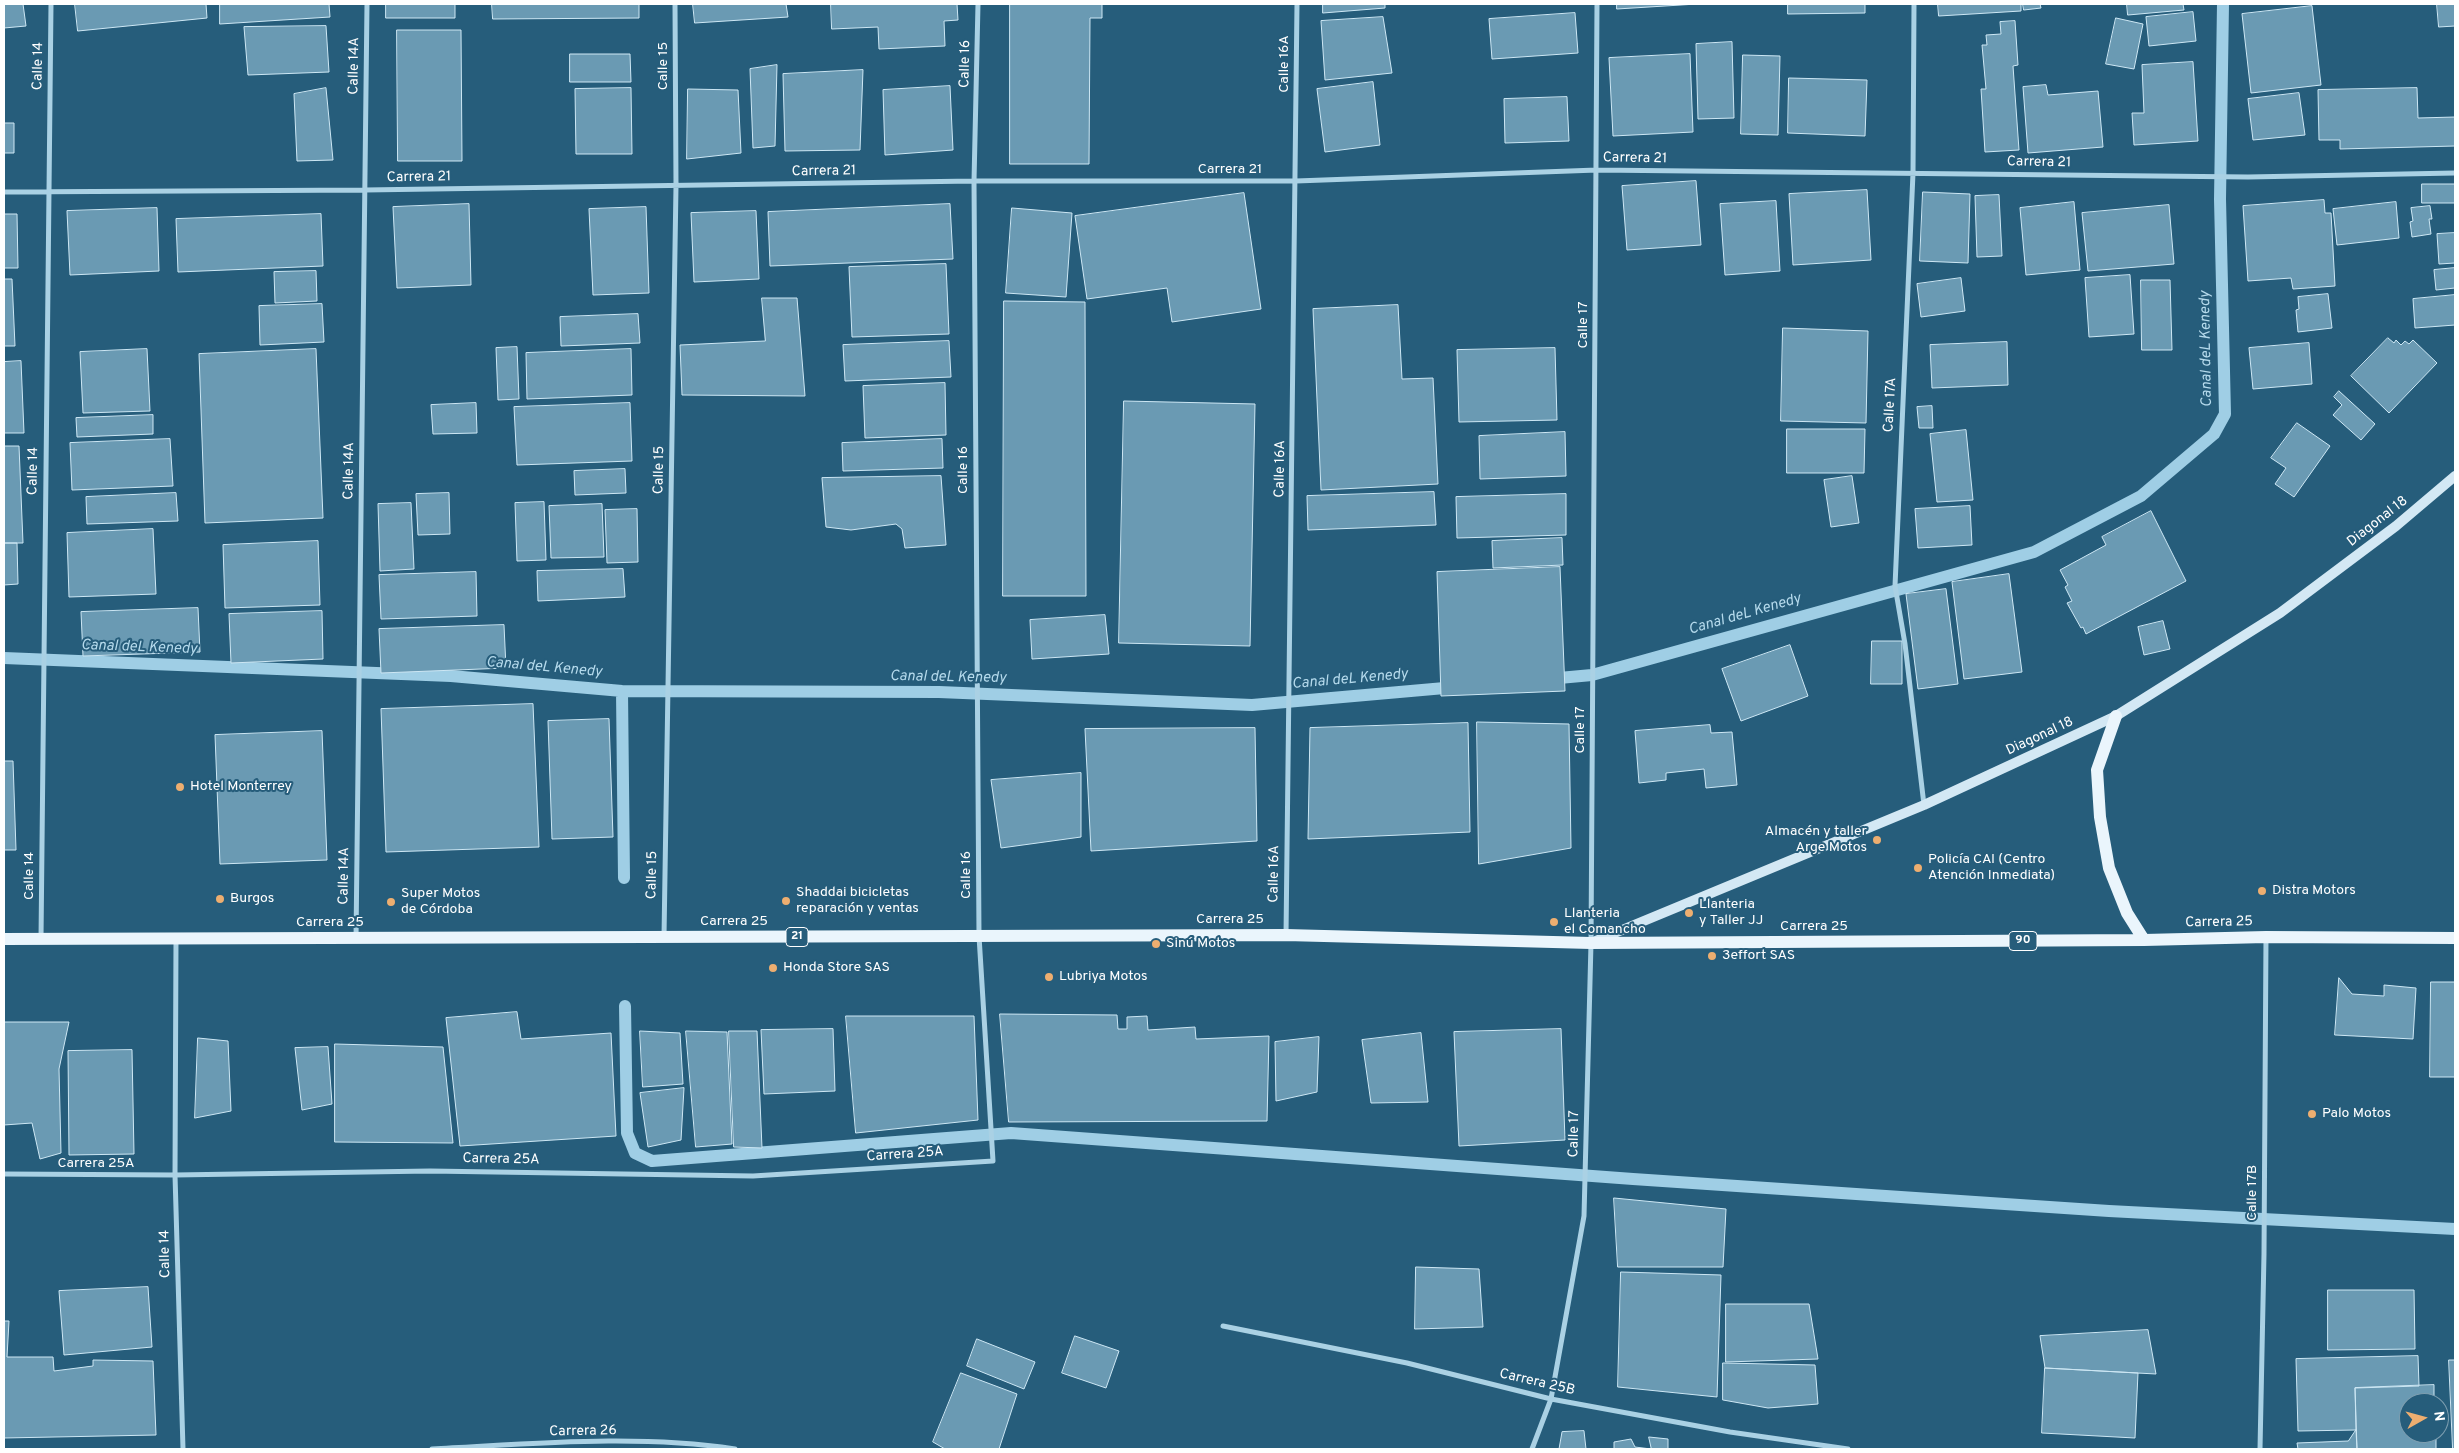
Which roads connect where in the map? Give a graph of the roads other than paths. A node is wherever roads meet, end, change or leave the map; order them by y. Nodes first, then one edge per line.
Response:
1 (52, 4) edge
2 (367, 4) edge
3 (675, 4) edge
4 (978, 4) edge
5 (1297, 4) edge
6 (1597, 4) edge
7 (1914, 4) edge
8 (1597, 170) junction
9 (1913, 173) junction
10 (2455, 173) edge
11 (974, 181) junction
12 (1296, 181) junction
13 (676, 186) junction
14 (365, 190) junction
15 (48, 191) junction
16 (4, 192) edge
17 (2455, 476) edge
18 (2116, 716) junction
19 (1924, 805) junction
20 (1286, 935) junction
21 (979, 936) junction
22 (664, 937) junction
23 (2266, 937) junction
24 (41, 938) junction
25 (176, 938) junction
26 (356, 938) junction
27 (2455, 938) edge
28 (4, 939) edge
29 (2144, 940) junction
30 (1591, 943) junction
31 (994, 1157) joint
32 (4, 1174) edge
33 (175, 1175) junction
34 (1223, 1326) dead end
35 (1551, 1399) junction
36 (569, 1442) junction
37 (182, 1449) edge
38 (432, 1449) edge
39 (568, 1449) edge
40 (735, 1449) edge
41 (1532, 1449) edge
42 (1848, 1449) edge
43 (2260, 1449) edge

1 - 15 street, Calle 14
2 - 14 street, Calle 14A
3 - 13 street, Calle 15
4 - 11 street, Calle 16
5 - 12 street, Calle 16A
6 - 8 street, Calle 17
7 - 9 street, Calle 17A
8 - 9 street, Carrera 21
8 - 12 street, Carrera 21
8 - 30 street, Calle 17
9 - 10 street, Carrera 21
9 - 19 street, Calle 17A
11 - 12 street, Carrera 21
11 - 13 street, Carrera 21
11 - 21 street, Calle 16
12 - 20 street, Calle 16A
13 - 14 street, Carrera 21
13 - 22 street, Calle 15
14 - 15 street, Carrera 21
14 - 26 street, Calle 14A
15 - 16 street, Carrera 21
15 - 24 street, Calle 14
17 - 18 main road, Diagonal 18
18 - 19 main road, Diagonal 18
18 - 29 main road
19 - 30 main road, Diagonal 18
20 - 21 main road, Carrera 25 / 21
20 - 30 main road, Carrera 25 / 21
21 - 22 main road, Carrera 25 / 21
21 - 31 street, Calle 16
22 - 26 main road, Carrera 25 / 21
23 - 27 main road, Carrera 25 / 90
23 - 29 main road, Carrera 25 / 90
23 - 43 street, Calle 17B
24 - 25 main road, Carrera 25 / 21
24 - 28 main road, Carrera 25 / 21
25 - 26 main road, Carrera 25 / 21
25 - 33 street, Calle 14
29 - 30 main road, Carrera 25 / 90
30 - 35 street, Calle 17
31 - 33 street, Carrera 25A
32 - 33 street, Carrera 25A
33 - 37 street, Calle 14
34 - 35 street, Carrera 25B
35 - 41 street, Calle 17
35 - 42 street, Carrera 25B
36 - 38 street, Carrera 26
36 - 39 street
36 - 40 street, Carrera 26

